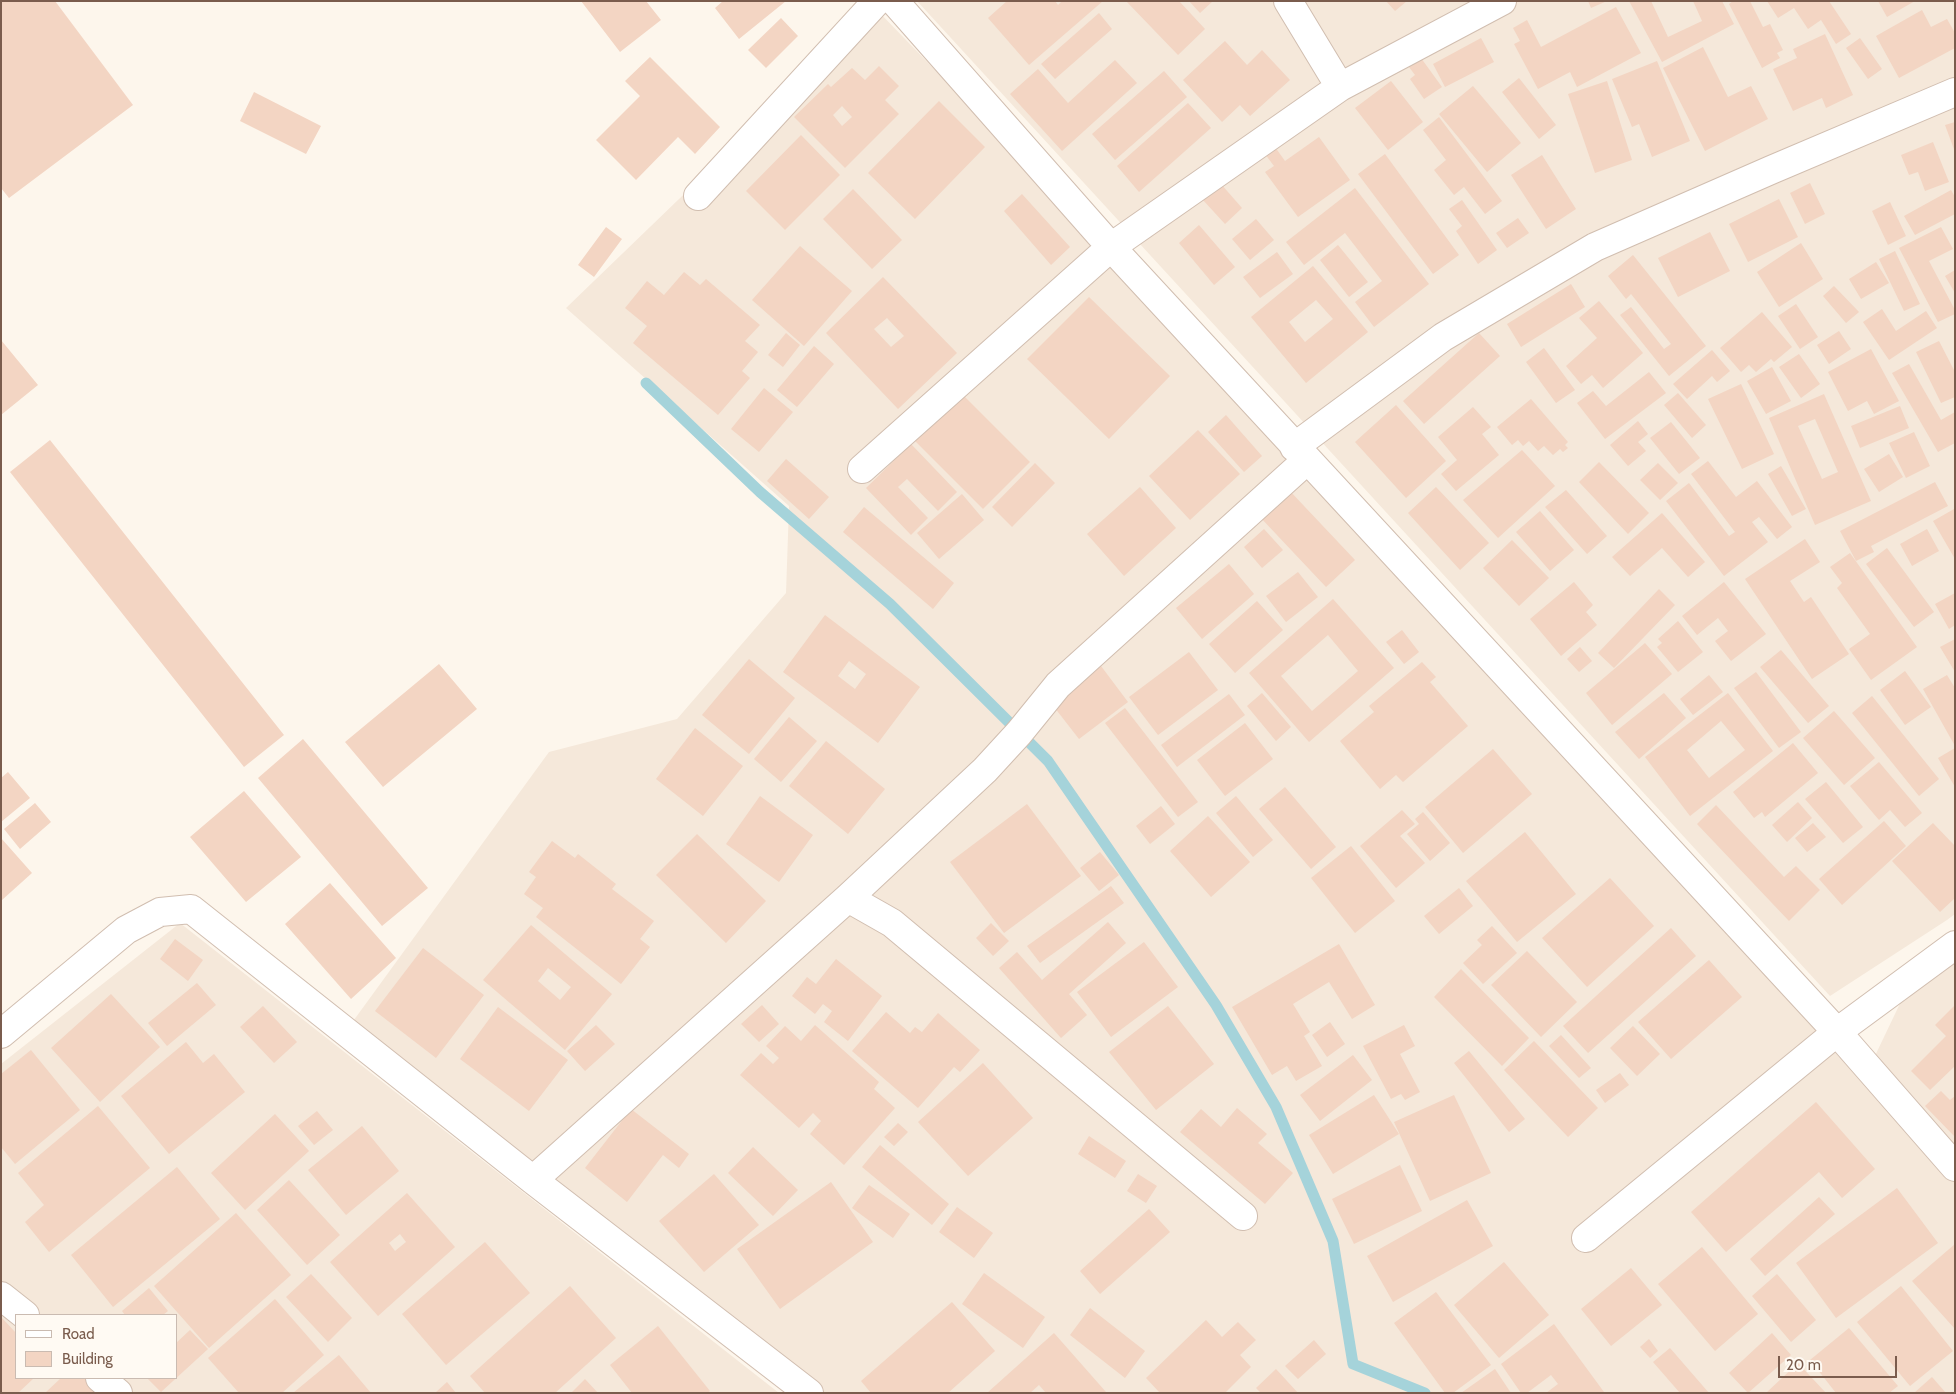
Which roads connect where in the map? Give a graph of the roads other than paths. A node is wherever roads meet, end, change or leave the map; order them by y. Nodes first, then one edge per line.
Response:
1 (877, 1) edge
2 (894, 1) edge
3 (1288, 1) edge
4 (1502, 1) edge
5 (1340, 87) junction
6 (1955, 92) edge
7 (698, 196) dead end
8 (1112, 247) junction
9 (1300, 453) junction
10 (862, 469) dead end
11 (848, 898) junction
12 (1955, 946) edge
13 (1837, 1032) junction
14 (1, 1034) edge
15 (1955, 1167) edge
16 (533, 1180) junction
17 (1243, 1216) dead end
18 (1586, 1238) dead end
19 (1, 1296) edge
20 (24, 1314) edge
21 (101, 1379) edge
22 (798, 1390) edge
23 (118, 1393) edge

1 - 7 street
2 - 8 street
3 - 5 street
4 - 5 street
5 - 8 street
6 - 9 street
8 - 9 street
8 - 10 street
9 - 11 street
9 - 13 street
11 - 16 street
11 - 17 street
12 - 13 street
13 - 15 street
13 - 18 street
14 - 16 street
16 - 22 street
19 - 20 street
21 - 23 street

